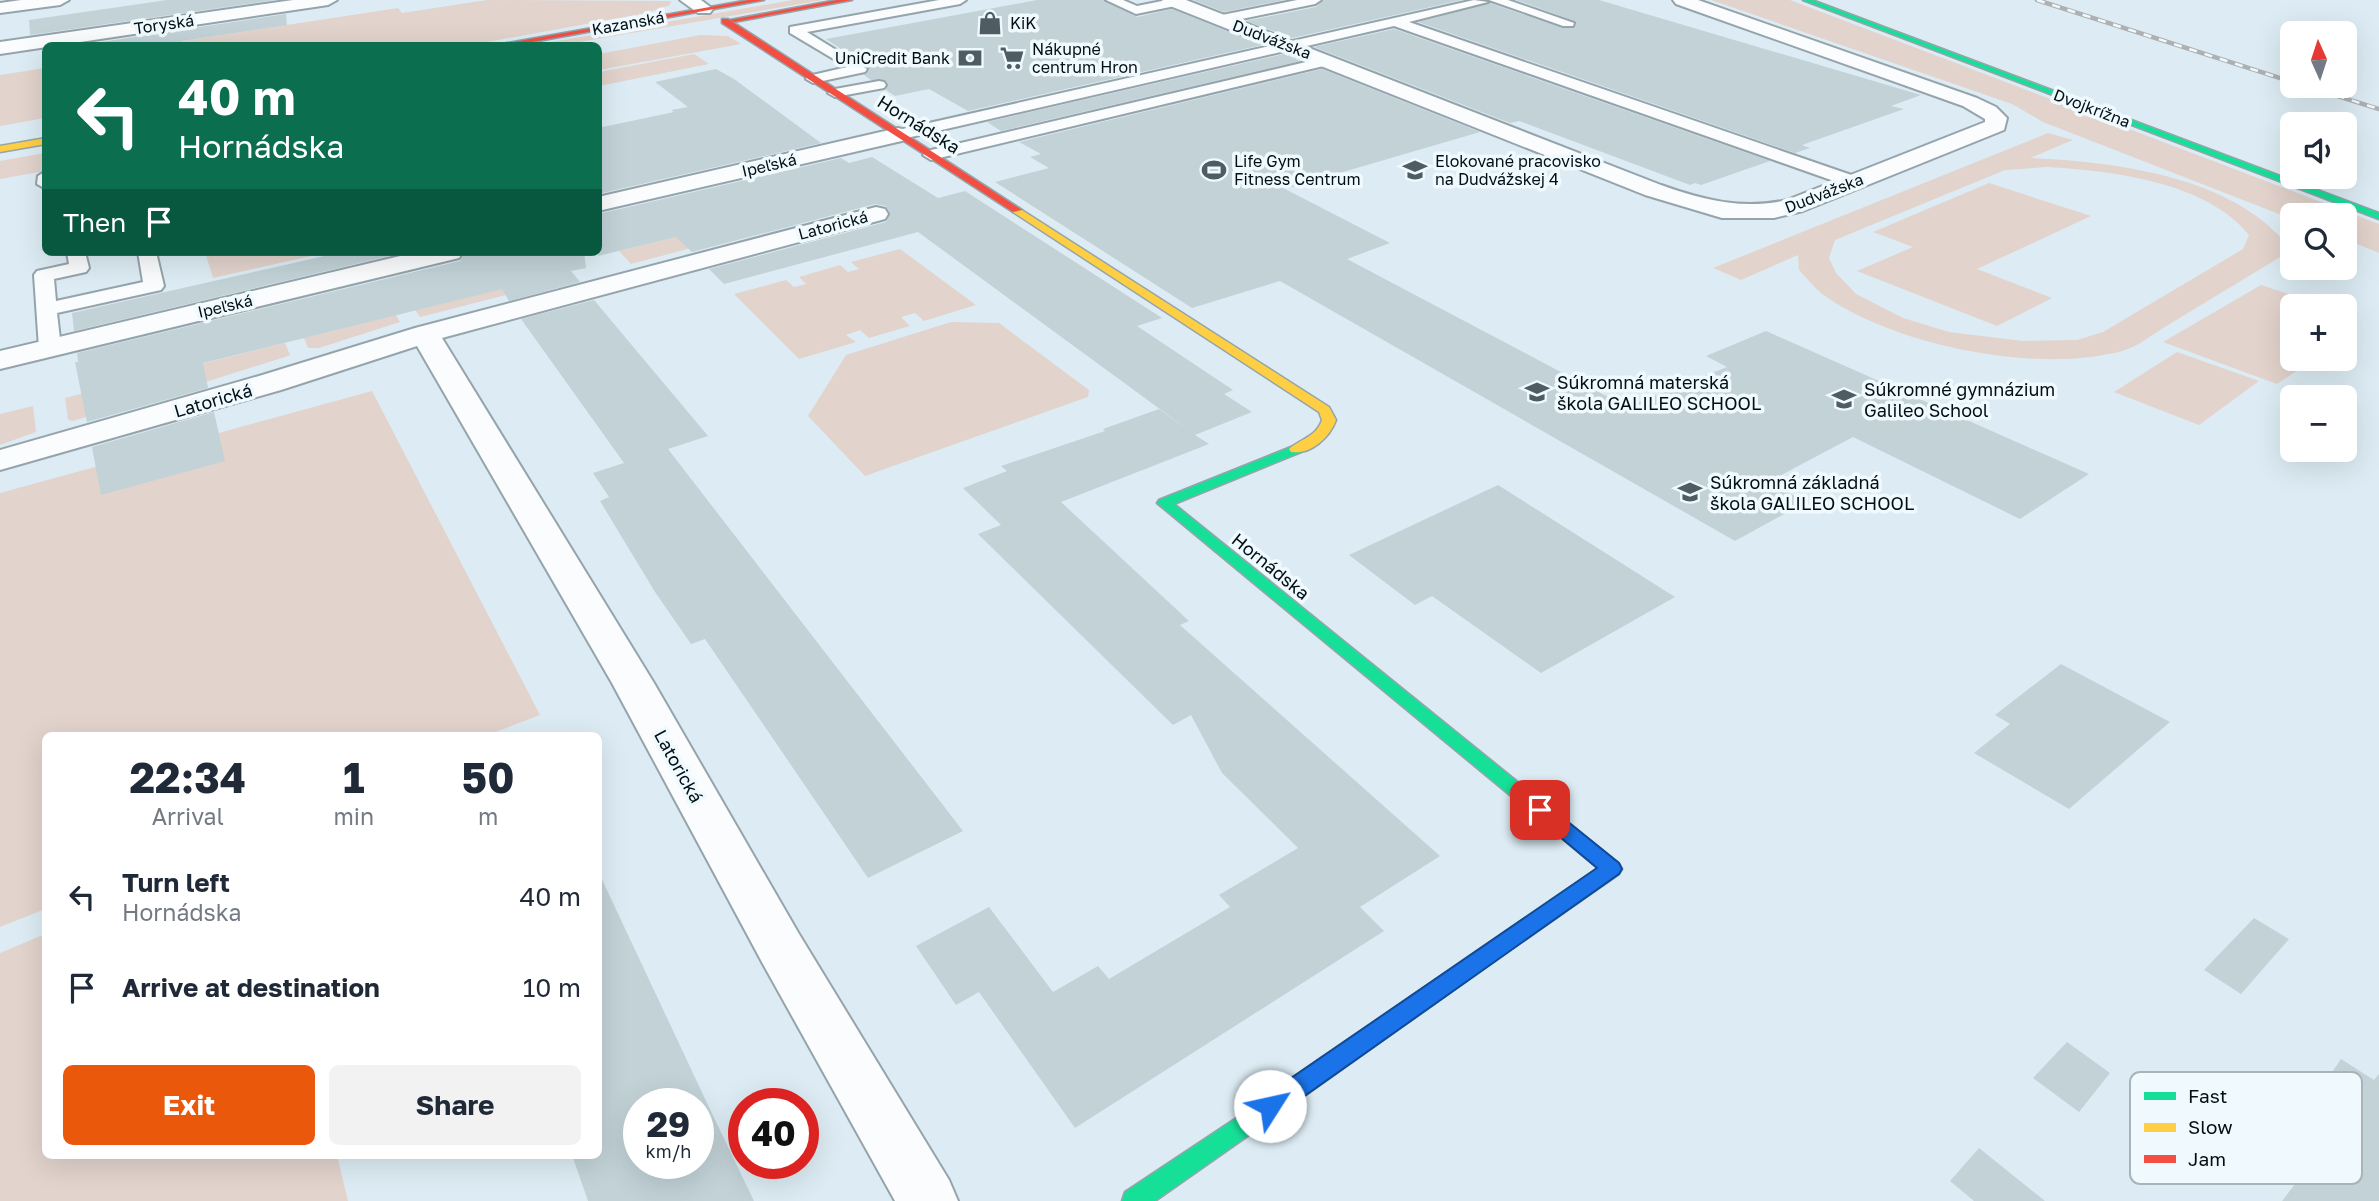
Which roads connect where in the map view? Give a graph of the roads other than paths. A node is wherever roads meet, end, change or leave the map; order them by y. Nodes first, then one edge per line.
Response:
1 (60, 0) edge
2 (328, 0) edge
3 (761, 0) edge
4 (849, 0) edge
5 (960, 0) edge
6 (1111, 0) edge
7 (1315, 0) edge
8 (1486, 0) edge
9 (1682, 0) edge
10 (1806, 0) edge
11 (1173, 1) edge
12 (697, 5) edge
13 (0, 8) edge
14 (1223, 19) junction
15 (725, 21) junction
16 (1395, 22) junction
17 (1568, 23) dead end
18 (514, 42) edge
19 (602, 43) edge
20 (1287, 45) junction
21 (0, 48) edge
22 (1327, 61) junction
23 (813, 79) junction
24 (879, 85) dead end
25 (835, 93) junction
26 (898, 135) junction
27 (42, 142) edge
28 (0, 149) edge
29 (931, 155) junction
30 (1854, 182) junction
31 (602, 203) edge
32 (876, 214) dead end
33 (2379, 216) edge
34 (77, 256) edge
35 (148, 256) edge
36 (433, 256) edge
37 (48, 309) junction
38 (425, 334) junction
39 (50, 348) junction
40 (0, 360) edge
41 (0, 460) edge
42 (928, 1201) edge
43 (1134, 1201) edge

1 - 13 street
2 - 21 street, Toryská
3 - 12 street, Kazanská
4 - 15 street, Kazanská
5 - 23 lane
6 - 11 lane
7 - 14 lane
8 - 16 lane
8 - 17 lane
9 - 30 street, Dudvážska
10 - 33 street, Dvojkrížna
11 - 14 street, Dudvážska
12 - 18 street, Kazanská
14 - 20 street, Dudvážska
15 - 19 street, Kazanská
15 - 23 street, Hornádska
16 - 20 lane
16 - 30 lane
20 - 22 street, Dudvážska
20 - 26 lane
22 - 29 lane
22 - 30 street, Dudvážska
23 - 25 street, Hornádska
24 - 25 lane
25 - 26 street, Hornádska
26 - 29 street, Hornádska
26 - 31 street, Ipeľská
27 - 28 street
29 - 43 street, Hornádska
32 - 38 street, Latorická
34 - 37 lane
35 - 37 lane
36 - 39 street, Ipeľská
37 - 39 lane
38 - 41 street, Latorická
38 - 42 street, Latorická
39 - 40 street, Ipeľská

